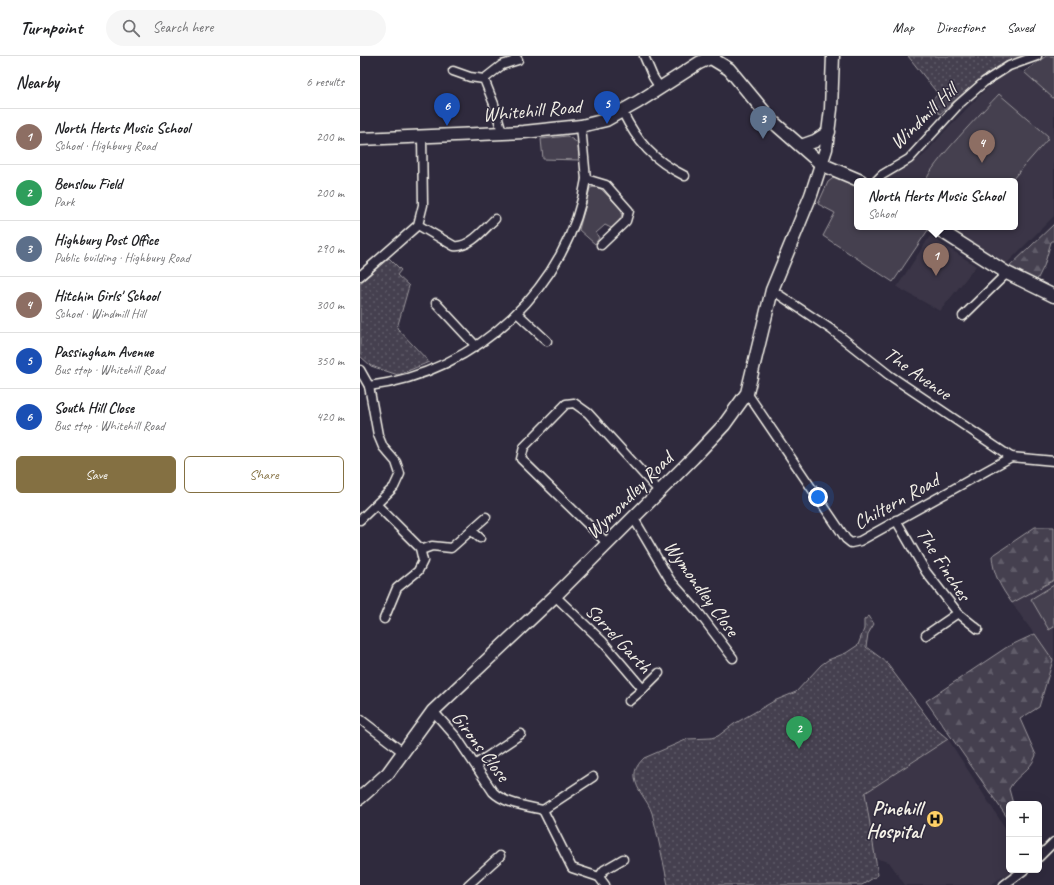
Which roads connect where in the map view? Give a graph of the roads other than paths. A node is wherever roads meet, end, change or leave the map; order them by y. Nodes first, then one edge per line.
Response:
1 (515, 56) edge
2 (644, 56) edge
3 (730, 56) edge
4 (833, 56) edge
5 (1038, 56) edge
6 (712, 57) edge
7 (729, 69) junction
8 (453, 71) dead end
9 (484, 79) junction
10 (660, 88) junction
11 (622, 111) junction
12 (581, 126) junction
13 (502, 132) junction
14 (829, 132) junction
15 (422, 137) junction
16 (360, 139) edge
17 (801, 146) junction
18 (826, 149) junction
19 (821, 164) junction
20 (836, 169) junction
21 (685, 176) dead end
22 (817, 176) junction
23 (855, 178) edge
24 (879, 178) edge
25 (586, 179) junction
26 (495, 219) dead end
27 (418, 224) junction
28 (939, 230) edge
29 (601, 245) dead end
30 (1007, 273) junction
31 (360, 276) edge
32 (772, 290) junction
33 (1054, 296) edge
34 (436, 303) dead end
35 (517, 313) junction
36 (963, 316) dead end
37 (547, 341) dead end
38 (476, 346) junction
39 (360, 370) edge
40 (369, 386) junction
41 (747, 393) junction
42 (1011, 457) junction
43 (1054, 461) edge
44 (659, 491) junction
45 (377, 505) junction
46 (486, 517) dead end
47 (634, 517) junction
48 (360, 520) edge
49 (896, 520) junction
50 (472, 531) junction
51 (480, 538) dead end
52 (607, 543) junction
53 (421, 550) junction
54 (555, 596) junction
55 (958, 613) junction
56 (384, 619) dead end
57 (978, 630) dead end
58 (926, 635) dead end
59 (733, 658) dead end
60 (659, 673) dead end
61 (643, 689) junction
62 (629, 701) dead end
63 (433, 711) junction
64 (360, 719) edge
65 (521, 734) dead end
66 (403, 752) junction
67 (476, 767) junction
68 (594, 777) dead end
69 (360, 798) edge
70 (544, 810) junction
71 (1054, 842) edge
72 (1042, 854) edge
73 (500, 856) dead end
74 (622, 860) dead end
75 (1020, 873) edge
76 (599, 877) junction
77 (468, 885) edge
78 (605, 885) edge
79 (1004, 885) edge

1 - 9 street
2 - 10 street
3 - 7 street
4 - 14 street, Wymondley Road
5 - 24 street, Windmill Hill
6 - 7 street
6 - 10 street, Whitehill Road
7 - 17 street
8 - 9 street
9 - 13 street
10 - 11 street, Whitehill Road
11 - 12 street, Whitehill Road
11 - 21 street
12 - 13 street, Whitehill Road
12 - 25 street
13 - 15 street, Whitehill Road
14 - 17 street
14 - 18 street, Wymondley Road
15 - 16 street, Whitehill Road
15 - 27 street
17 - 19 street
18 - 19 street, Wymondley Road
18 - 20 street
19 - 20 street
19 - 22 street, Wymondley Road
20 - 22 street
20 - 23 street
22 - 32 street, Wymondley Road
25 - 29 street
25 - 35 street
26 - 27 street
27 - 31 street
28 - 30 street
30 - 33 street
30 - 36 street
32 - 41 street, Wymondley Road
32 - 42 street, The Avenue
34 - 38 street
35 - 37 street
35 - 38 street
38 - 40 street
39 - 40 street
40 - 45 street
41 - 44 street, Wymondley Road
41 - 49 street, Chiltern Road
42 - 43 street, The Avenue
42 - 49 street, Chiltern Road
44 - 47 street, Wymondley Road
44 - 52 street
45 - 48 street
45 - 53 street
46 - 50 street
47 - 52 street, Wymondley Road
47 - 59 street, Wymondley Close
49 - 55 street, The Finches
50 - 51 street
50 - 53 street
52 - 54 street, Wymondley Road
53 - 56 street
54 - 61 street, Sorrel Garth
54 - 63 street, Wymondley Road
55 - 57 street
55 - 58 street, The Finches
60 - 61 street, Sorrel Garth
61 - 62 street
63 - 66 street, Wymondley Road
63 - 67 street, Girons Close
64 - 66 street
65 - 67 street
66 - 69 street, Wymondley Road
67 - 70 street, Girons Close
68 - 70 street
70 - 76 street
71 - 72 street
73 - 77 street
74 - 76 street
75 - 79 street
76 - 78 street

